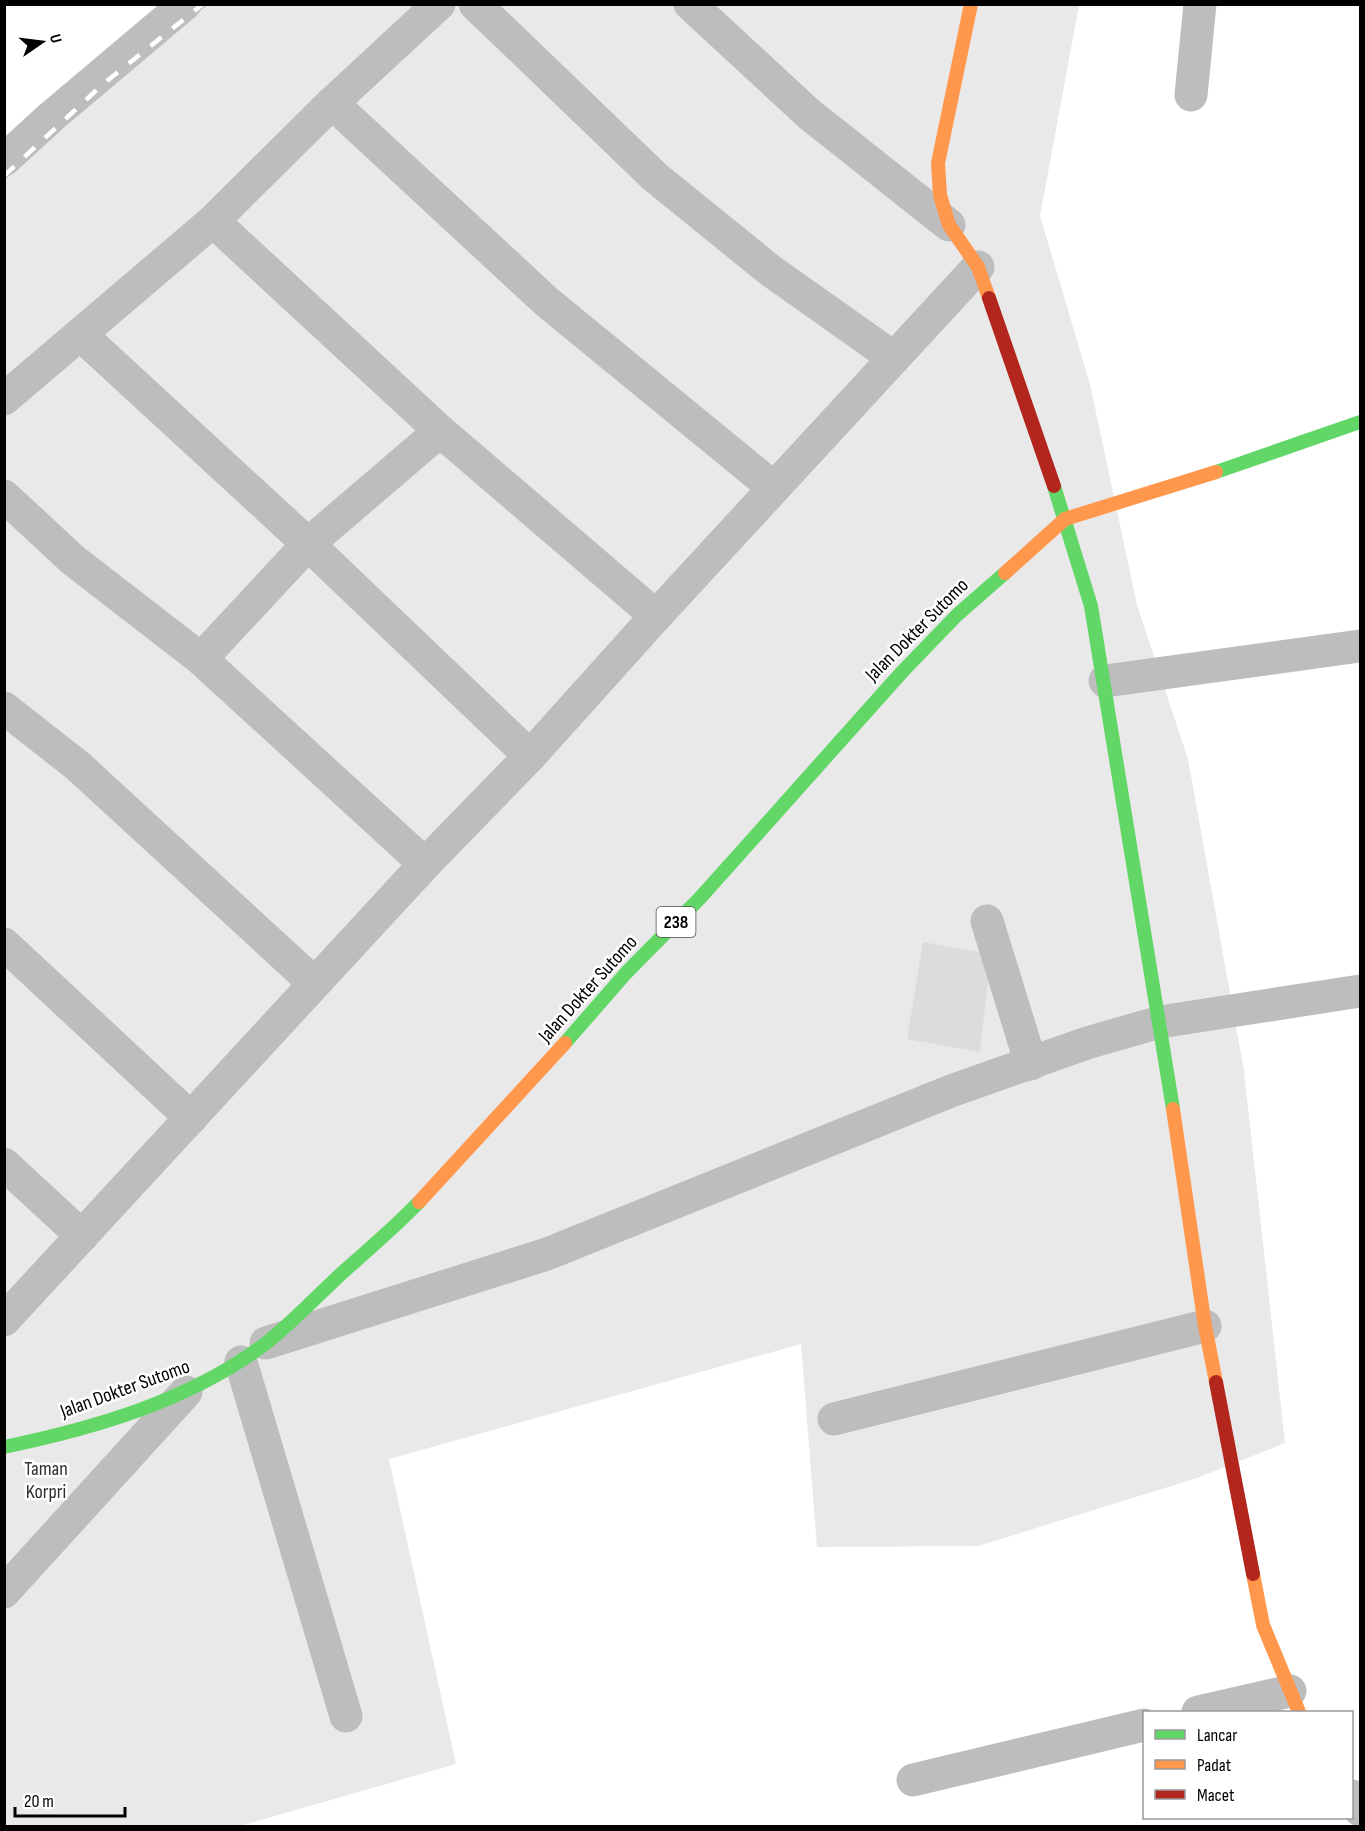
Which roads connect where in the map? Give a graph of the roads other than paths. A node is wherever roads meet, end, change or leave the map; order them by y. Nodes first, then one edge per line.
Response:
1 (186, 4) edge
2 (439, 4) edge
3 (475, 4) edge
4 (690, 4) edge
5 (971, 4) edge
6 (1200, 4) edge
7 (1191, 95) dead end
8 (332, 103) junction
9 (4, 160) edge
10 (213, 221) junction
11 (948, 225) junction
12 (978, 267) junction
13 (81, 335) junction
14 (894, 358) junction
15 (4, 399) edge
16 (1360, 422) edge
17 (440, 431) junction
18 (774, 488) junction
19 (4, 496) edge
20 (1065, 519) junction
21 (308, 544) junction
22 (656, 615) junction
23 (1360, 646) edge
24 (201, 659) junction
25 (1105, 681) junction
26 (4, 708) edge
27 (530, 756) junction
28 (425, 864) junction
29 (987, 921) dead end
30 (4, 944) edge
31 (314, 983) junction
32 (1360, 991) edge
33 (1160, 1022) junction
34 (1030, 1064) junction
35 (191, 1118) junction
36 (4, 1164) edge
37 (82, 1236) junction
38 (4, 1320) edge
39 (1205, 1326) junction
40 (253, 1352) junction
41 (186, 1392) junction
42 (834, 1419) dead end
43 (4, 1447) edge
44 (4, 1592) edge
45 (1295, 1702) edge
46 (1216, 1711) edge
47 (346, 1716) dead end
48 (1143, 1725) edge
49 (913, 1780) dead end

1 - 9 street
2 - 8 street
3 - 14 street
4 - 11 street
5 - 11 street
6 - 7 street
8 - 10 street
8 - 18 street
10 - 13 street
10 - 17 street
11 - 12 street
12 - 14 street
12 - 20 street
13 - 15 street
13 - 21 street
14 - 18 street
16 - 20 street, Jalan Dokter Sutomo / 238
17 - 21 street
17 - 22 street
18 - 22 street
19 - 24 street
20 - 25 street
20 - 40 street, Jalan Dokter Sutomo / 238
21 - 24 street
21 - 27 street
22 - 27 street
23 - 25 street
24 - 28 street
25 - 33 street
26 - 31 street
27 - 28 street
28 - 31 street
29 - 34 street
30 - 35 street
31 - 35 street
32 - 33 street
33 - 34 street
33 - 39 street
34 - 40 street
35 - 37 street
36 - 37 street
37 - 38 street
39 - 42 street
39 - 45 street
40 - 41 street, Jalan Dokter Sutomo / 238
40 - 47 street
41 - 43 street, Jalan Dokter Sutomo / 238
41 - 44 street
45 - 46 street
48 - 49 street

